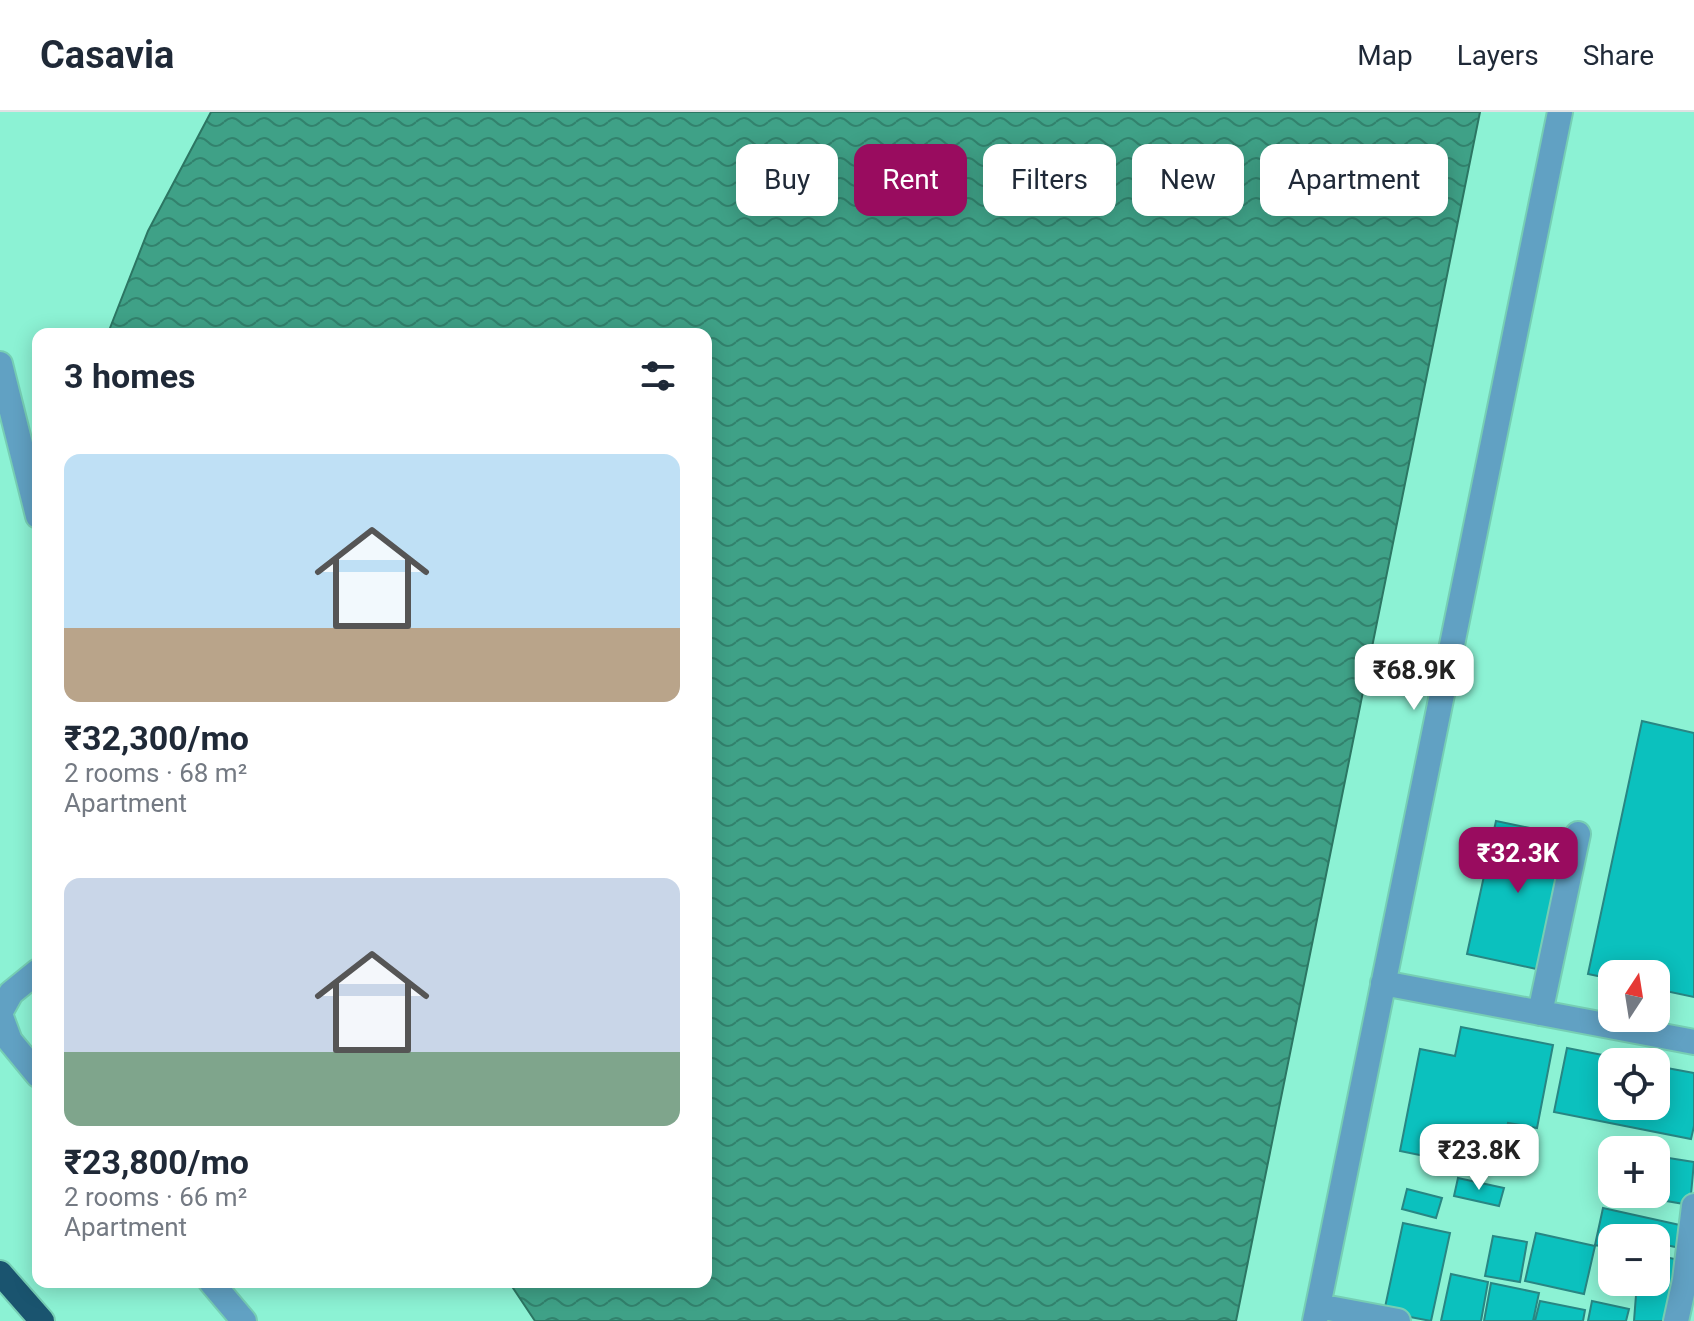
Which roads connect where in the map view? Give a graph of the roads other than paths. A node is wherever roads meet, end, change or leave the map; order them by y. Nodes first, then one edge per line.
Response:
1 (1560, 112) edge
2 (0, 364) edge
3 (32, 492) edge
4 (1578, 834) dead end
5 (32, 976) edge
6 (1383, 983) junction
7 (1540, 1013) junction
8 (0, 1014) edge
9 (1694, 1042) edge
10 (32, 1068) edge
11 (1694, 1206) edge
12 (0, 1273) edge
13 (215, 1288) edge
14 (1316, 1313) edge
15 (236, 1318) edge
16 (42, 1321) edge
17 (1398, 1321) edge
18 (1676, 1321) edge

1 - 6 street
2 - 3 street
4 - 7 street
5 - 8 street
6 - 7 street
6 - 14 street
7 - 9 street
8 - 10 street
11 - 18 street
12 - 16 highway
13 - 15 street
14 - 17 street

